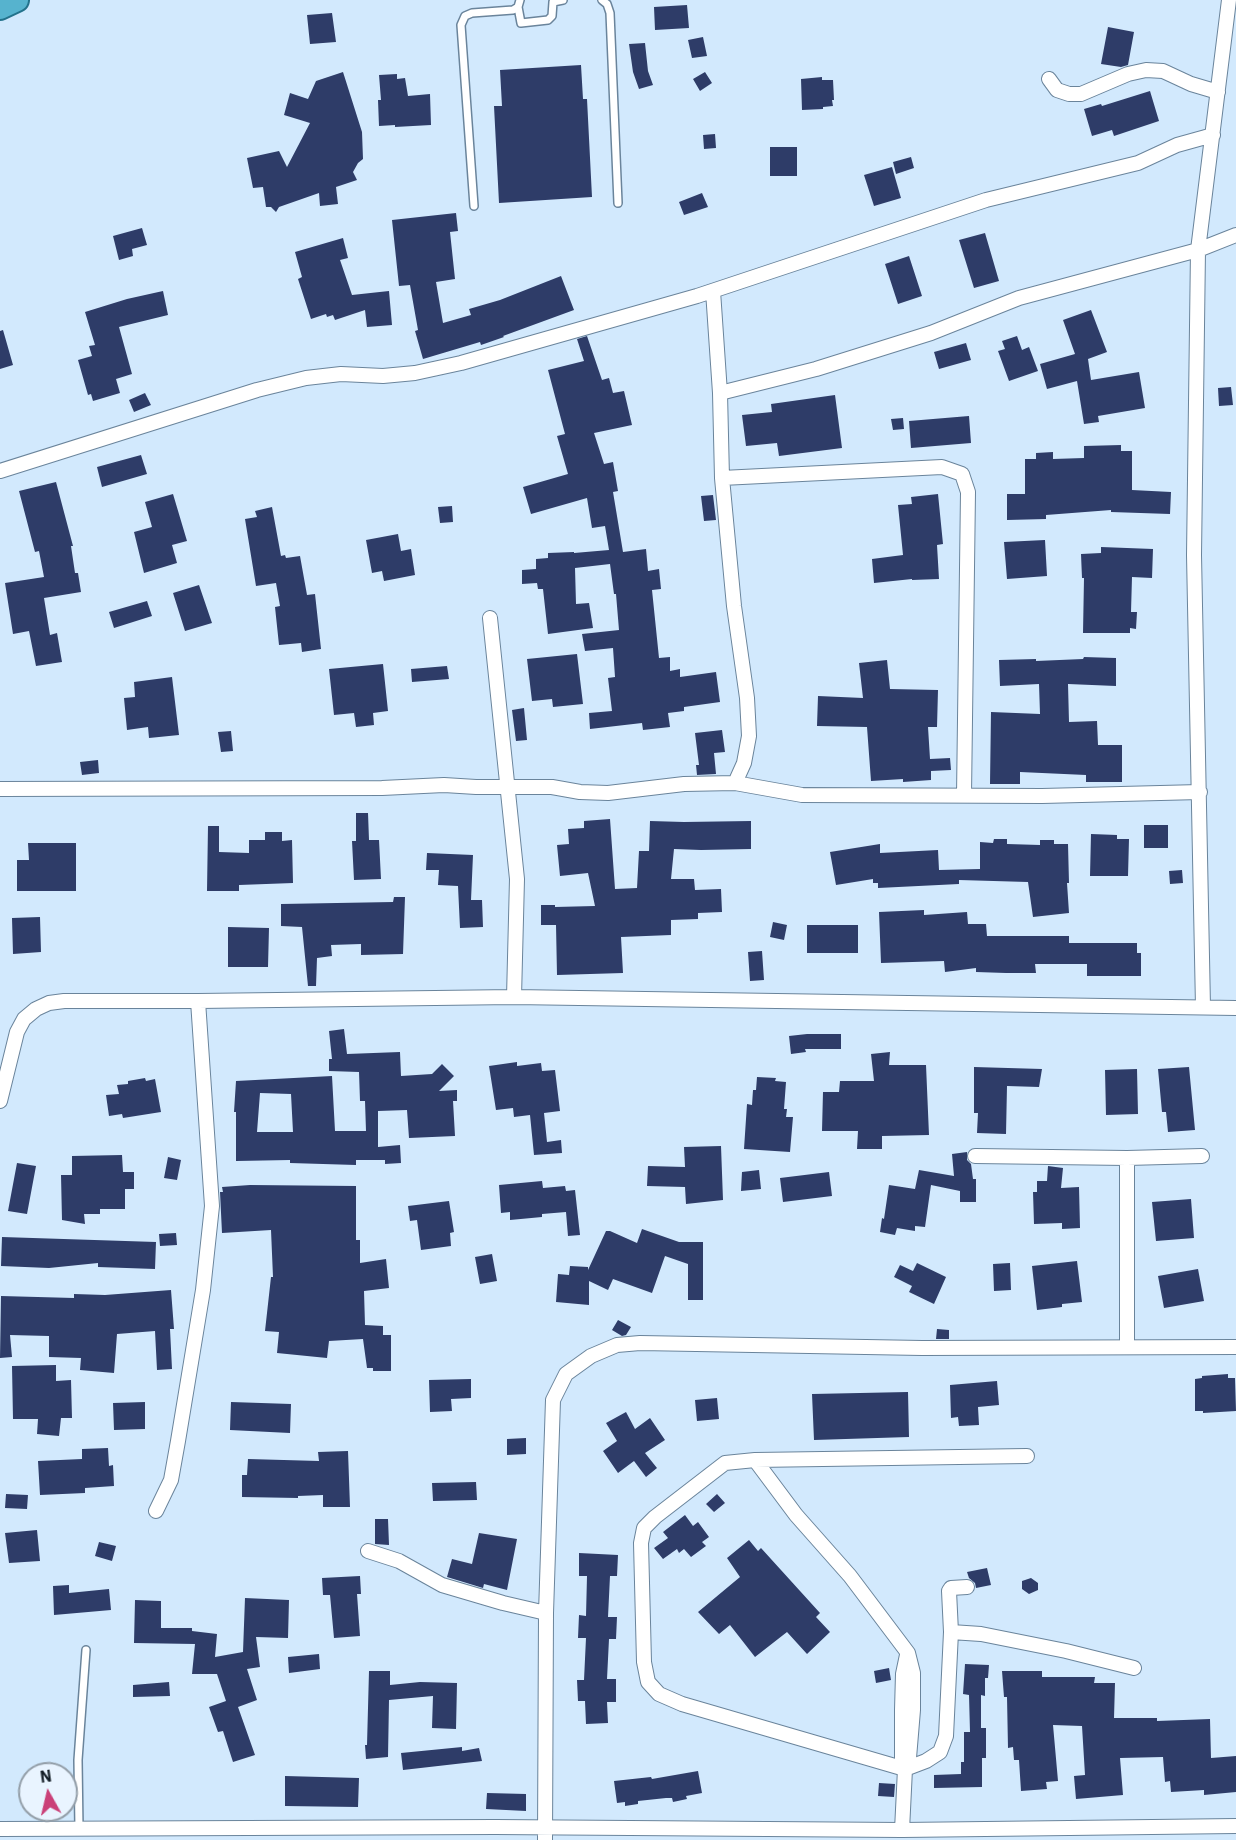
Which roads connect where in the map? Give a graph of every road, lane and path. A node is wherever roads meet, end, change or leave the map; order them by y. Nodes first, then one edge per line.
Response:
1 (17, 0) edge
2 (563, 0) edge
3 (602, 0) edge
4 (1229, 0) edge
5 (519, 4) edge
6 (0, 8) edge
7 (1049, 79) dead end
8 (1218, 92) junction
9 (1213, 135) junction
10 (618, 203) dead end
11 (474, 206) dead end
12 (1236, 235) edge
13 (1198, 250) junction
14 (713, 291) junction
15 (720, 393) junction
16 (0, 471) edge
17 (722, 478) junction
18 (490, 618) dead end
19 (735, 783) junction
20 (507, 787) junction
21 (0, 789) edge
22 (1200, 792) junction
23 (964, 795) junction
24 (514, 997) junction
25 (198, 1001) junction
26 (1203, 1007) junction
27 (1236, 1008) edge
28 (0, 1101) edge
29 (975, 1156) dead end
30 (1202, 1156) dead end
31 (1127, 1158) junction
32 (1127, 1347) junction
33 (1236, 1347) edge
34 (1027, 1456) dead end
35 (755, 1460) junction
36 (156, 1511) dead end
37 (368, 1551) dead end
38 (967, 1587) dead end
39 (546, 1613) junction
40 (951, 1632) junction
41 (86, 1650) dead end
42 (1134, 1668) dead end
43 (905, 1766) junction
44 (1236, 1826) edge
45 (0, 1829) edge
46 (79, 1829) junction
47 (902, 1830) junction
48 (545, 1834) edge

1 - 6 highway
2 - 5 lane
3 - 10 lane
4 - 8 street
5 - 11 lane
7 - 8 street
8 - 9 street
9 - 13 street
9 - 14 street
12 - 13 street
13 - 15 street
13 - 22 street
14 - 15 street
14 - 16 street
15 - 17 street
17 - 19 street
17 - 23 street
18 - 20 street
19 - 20 street
19 - 23 street
20 - 21 street
20 - 24 street
22 - 23 street
22 - 26 street
24 - 25 street
24 - 26 street
25 - 28 street
25 - 36 street
26 - 27 street
29 - 31 street
30 - 31 street
31 - 32 street
32 - 33 street
32 - 39 street
34 - 35 street
35 - 43 street
35 - 43 street
37 - 39 street
38 - 40 street
39 - 48 street
40 - 42 street
40 - 43 street
41 - 46 lane
43 - 47 street
44 - 47 street
45 - 46 street
46 - 48 street
47 - 48 street

